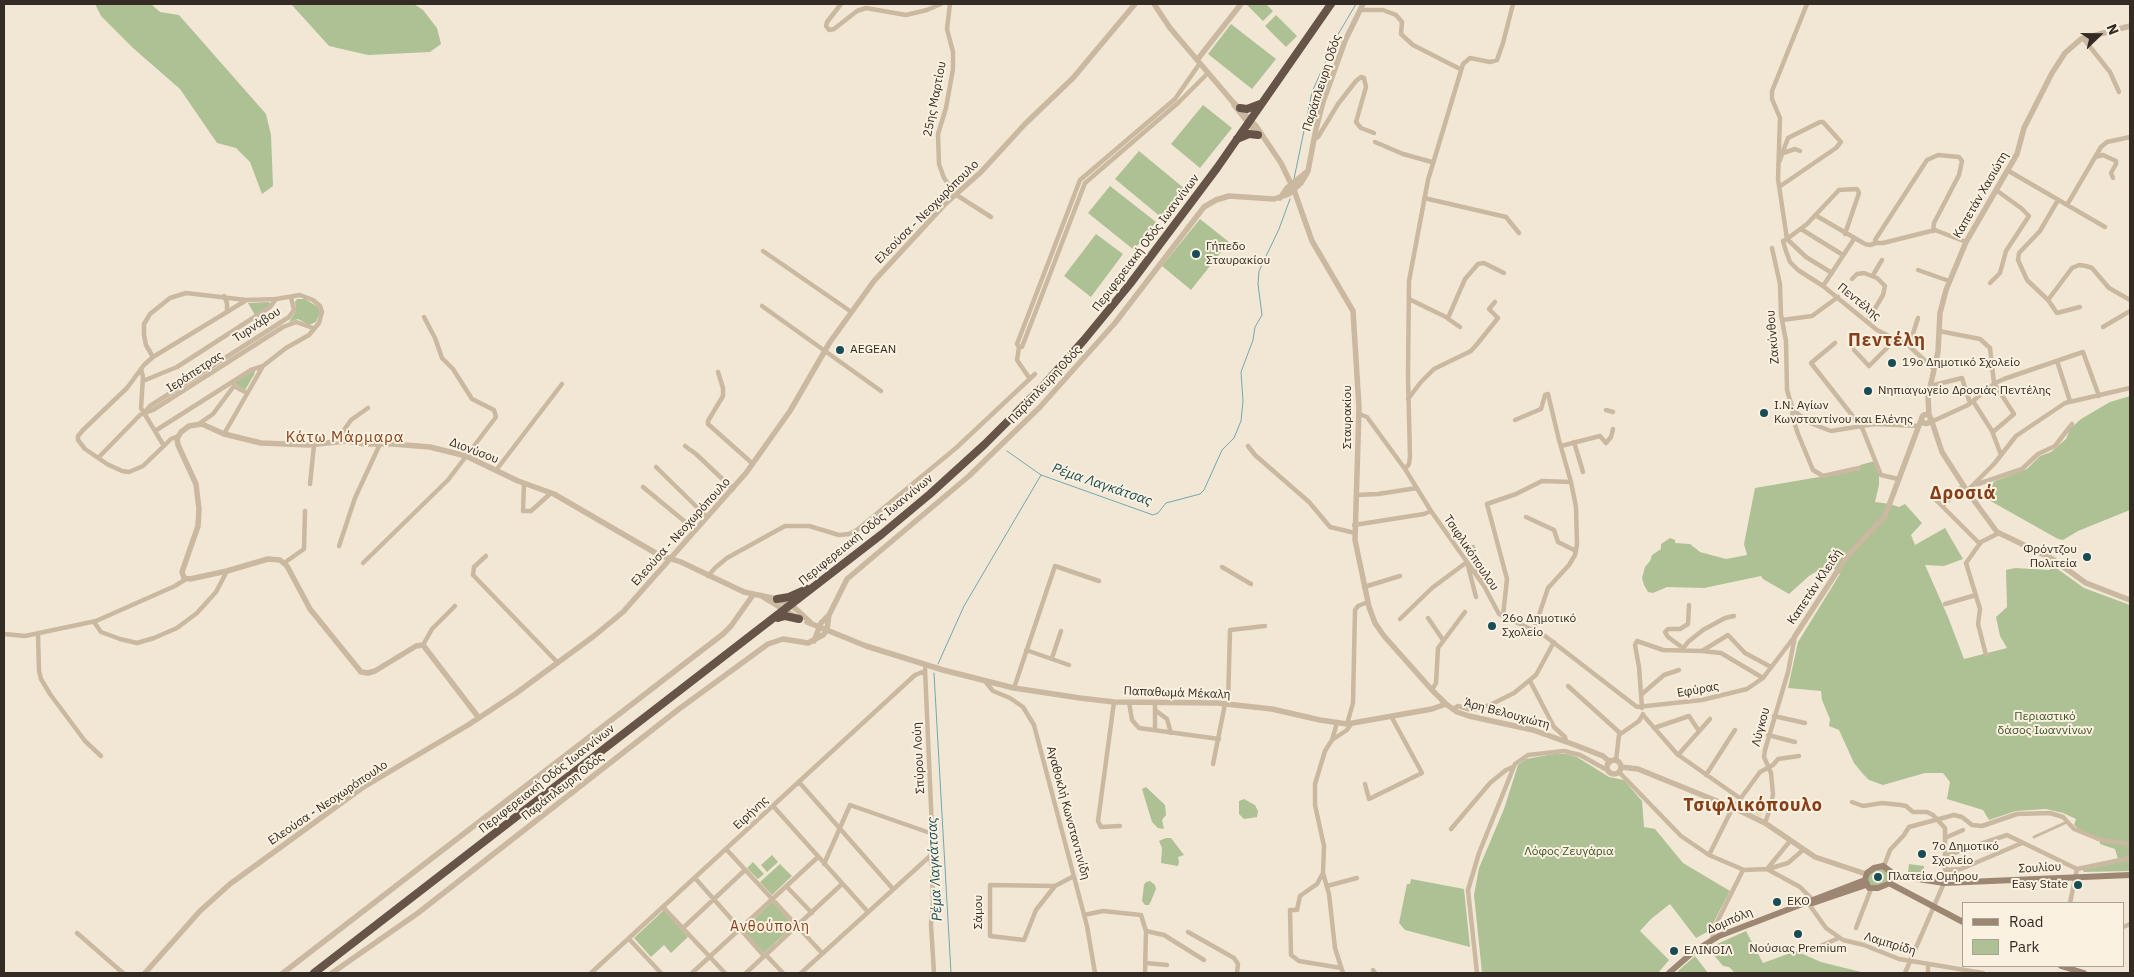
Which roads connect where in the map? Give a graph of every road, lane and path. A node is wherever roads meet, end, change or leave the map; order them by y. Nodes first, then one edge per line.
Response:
1 (841, 4) edge
2 (941, 4) edge
3 (950, 4) edge
4 (1135, 4) edge
5 (1154, 4) edge
6 (1241, 4) edge
7 (1331, 4) edge
8 (1513, 4) edge
9 (1807, 4) edge
10 (1362, 7) edge
11 (2130, 26) edge
12 (2083, 38) junction
13 (1198, 62) junction
14 (1460, 69) junction
15 (1208, 73) junction
16 (2119, 92) dead end
17 (1232, 101) junction
18 (1262, 103) junction
19 (1240, 108) junction
20 (1249, 121) junction
21 (1374, 133) dead end
22 (1258, 135) junction
23 (2130, 137) edge
24 (1237, 139) junction
25 (1314, 139) junction
26 (1375, 142) dead end
27 (1267, 143) junction
28 (1800, 151) dead end
29 (1783, 153) junction
30 (2094, 157) junction
31 (1432, 162) junction
32 (1778, 165) junction
33 (2007, 170) junction
34 (1308, 171) junction
35 (2113, 178) dead end
36 (1292, 184) junction
37 (1779, 187) junction
38 (1294, 190) junction
39 (1996, 190) junction
40 (955, 194) junction
41 (1280, 198) junction
42 (1424, 198) junction
43 (2058, 200) junction
44 (2067, 205) junction
45 (1815, 215) junction
46 (991, 217) dead end
47 (2105, 227) dead end
48 (1801, 229) junction
49 (1933, 230) junction
50 (1520, 233) dead end
51 (1845, 234) junction
52 (1854, 239) junction
53 (1785, 240) junction
54 (1966, 242) junction
55 (1876, 243) junction
56 (1772, 248) dead end
57 (763, 251) dead end
58 (1843, 255) junction
59 (1882, 260) dead end
60 (1918, 270) dead end
61 (1504, 273) dead end
62 (1832, 273) junction
63 (1873, 275) junction
64 (1852, 279) dead end
65 (1949, 281) junction
66 (1990, 283) dead end
67 (1823, 286) junction
68 (224, 296) junction
69 (292, 297) junction
70 (1838, 297) junction
71 (276, 299) junction
72 (1409, 299) junction
73 (246, 300) junction
74 (2048, 300) junction
75 (2130, 300) edge
76 (1494, 302) dead end
77 (762, 306) dead end
78 (2080, 306) dead end
79 (227, 311) junction
80 (850, 311) junction
81 (2130, 311) edge
82 (424, 317) dead end
83 (1447, 318) junction
84 (1918, 318) dead end
85 (1782, 320) junction
86 (1867, 322) junction
87 (1460, 327) dead end
88 (2102, 327) dead end
89 (313, 328) junction
90 (1939, 331) junction
91 (1895, 340) junction
92 (1835, 343) dead end
93 (1909, 346) junction
94 (1019, 347) junction
95 (1854, 350) dead end
96 (824, 351) junction
97 (153, 357) junction
98 (2057, 361) junction
99 (263, 366) junction
100 (140, 369) junction
101 (1934, 369) junction
102 (718, 372) dead end
103 (1035, 374) dead end
104 (1030, 379) junction
105 (143, 381) junction
106 (562, 384) dead end
107 (1995, 384) junction
108 (1930, 386) junction
109 (2130, 388) edge
110 (881, 391) dead end
111 (247, 393) junction
112 (2100, 396) junction
113 (1408, 399) junction
114 (2070, 401) junction
115 (1971, 402) junction
116 (368, 408) dead end
117 (1606, 410) dead end
118 (1793, 410) junction
119 (1613, 412) dead end
120 (144, 413) junction
121 (1359, 414) junction
122 (1515, 420) dead end
123 (1927, 421) junction
124 (200, 424) junction
125 (2072, 424) dead end
126 (1860, 425) junction
127 (1614, 430) dead end
128 (155, 431) junction
129 (1993, 432) junction
130 (224, 434) junction
131 (178, 436) junction
132 (336, 441) junction
133 (1574, 442) junction
134 (380, 444) junction
135 (314, 445) junction
136 (164, 446) junction
137 (685, 446) dead end
138 (1248, 446) dead end
139 (1560, 446) junction
140 (2001, 455) junction
141 (466, 456) junction
142 (98, 458) junction
143 (753, 464) junction
144 (656, 467) dead end
145 (1859, 468) dead end
146 (497, 469) junction
147 (1405, 469) junction
148 (1582, 472) dead end
149 (1898, 479) junction
150 (1571, 482) junction
151 (524, 483) junction
152 (310, 484) dead end
153 (1974, 484) junction
154 (643, 487) dead end
155 (1417, 488) junction
156 (1965, 488) junction
157 (733, 489) junction
158 (551, 493) junction
159 (1356, 495) junction
160 (1935, 499) dead end
161 (1943, 505) junction
162 (305, 511) dead end
163 (1430, 512) junction
164 (707, 517) junction
165 (1526, 517) dead end
166 (1354, 525) junction
167 (695, 530) junction
168 (1999, 533) junction
169 (1355, 534) junction
170 (1980, 544) junction
171 (340, 546) dead end
172 (1472, 547) dead end
173 (1576, 551) junction
174 (486, 556) dead end
175 (670, 559) junction
176 (1467, 562) junction
177 (363, 563) dead end
178 (284, 564) junction
179 (1222, 567) dead end
180 (227, 571) junction
181 (708, 576) junction
182 (1400, 576) dead end
183 (186, 579) junction
184 (1099, 581) dead end
185 (818, 584) junction
186 (1251, 584) dead end
187 (1364, 587) junction
188 (1486, 589) junction
189 (744, 592) junction
190 (753, 594) junction
191 (1976, 596) junction
192 (762, 597) junction
193 (1476, 597) dead end
194 (777, 599) junction
195 (2130, 600) edge
196 (1368, 602) junction
197 (1689, 604) dead end
198 (1945, 604) dead end
199 (455, 606) dead end
200 (788, 608) junction
201 (742, 611) junction
202 (1465, 612) dead end
203 (829, 615) junction
204 (1503, 616) junction
205 (1734, 616) dead end
206 (1428, 618) dead end
207 (798, 619) junction
208 (1400, 619) dead end
209 (94, 622) junction
210 (769, 622) junction
211 (810, 622) junction
212 (1265, 626) dead end
213 (819, 627) junction
214 (827, 630) junction
215 (1534, 630) junction
216 (1062, 631) dead end
217 (4, 634) edge
218 (38, 634) junction
219 (1795, 636) junction
220 (1443, 640) junction
221 (814, 641) junction
222 (1554, 642) junction
223 (423, 645) junction
224 (1682, 649) junction
225 (1026, 650) junction
226 (1702, 651) junction
227 (1986, 655) dead end
228 (1052, 658) junction
229 (558, 663) junction
230 (1069, 665) dead end
231 (1771, 667) junction
232 (925, 668) junction
233 (1679, 670) dead end
234 (1763, 678) junction
235 (985, 681) junction
236 (1530, 681) junction
237 (1568, 686) dead end
238 (1014, 688) junction
239 (1432, 690) junction
240 (1642, 694) junction
241 (1114, 702) junction
242 (1129, 702) junction
243 (1155, 702) junction
244 (1226, 704) junction
245 (1446, 704) junction
246 (1643, 708) junction
247 (1453, 709) junction
248 (1155, 710) junction
249 (1643, 715) junction
250 (1391, 716) junction
251 (1774, 716) junction
252 (479, 718) junction
253 (1710, 719) dead end
254 (1337, 723) junction
255 (1805, 723) dead end
256 (1349, 724) junction
257 (1654, 728) junction
258 (1155, 730) junction
259 (1736, 730) dead end
260 (1699, 731) junction
261 (1171, 733) junction
262 (1620, 733) junction
263 (1768, 735) junction
264 (1218, 739) junction
265 (1332, 740) junction
266 (1566, 741) junction
267 (1794, 742) dead end
268 (1678, 755) junction
269 (101, 756) dead end
270 (1799, 756) dead end
271 (1613, 761) junction
272 (1213, 764) dead end
273 (1513, 767) junction
274 (1769, 768) junction
275 (1620, 769) junction
276 (1607, 770) junction
277 (1706, 775) junction
278 (799, 782) junction
279 (1365, 784) dead end
280 (1741, 798) junction
281 (1852, 802) dead end
282 (773, 806) junction
283 (1734, 808) junction
284 (1938, 819) junction
285 (2068, 822) junction
286 (1766, 823) junction
287 (1120, 826) dead end
288 (840, 828) junction
289 (1451, 829) dead end
290 (1963, 830) dead end
291 (933, 834) junction
292 (2034, 837) dead end
293 (1945, 838) junction
294 (1790, 840) junction
295 (2022, 843) junction
296 (2130, 844) edge
297 (726, 849) junction
298 (1803, 850) junction
299 (1709, 855) junction
300 (1945, 856) junction
301 (818, 857) junction
302 (929, 857) junction
303 (2130, 858) edge
304 (824, 864) junction
305 (1884, 866) junction
306 (1767, 869) junction
307 (2077, 869) junction
308 (745, 870) junction
309 (1743, 870) junction
310 (1957, 870) junction
311 (1944, 872) dead end
312 (1322, 874) junction
313 (1892, 875) junction
314 (2130, 875) edge
315 (1074, 876) junction
316 (2075, 877) junction
317 (694, 878) junction
318 (1357, 878) dead end
319 (1867, 882) junction
320 (1889, 883) junction
321 (1944, 883) junction
322 (1957, 883) junction
323 (842, 884) junction
324 (786, 886) junction
325 (1055, 886) junction
326 (1327, 886) junction
327 (893, 889) junction
328 (772, 899) junction
329 (713, 900) junction
330 (1810, 901) junction
331 (2070, 902) edge
332 (663, 907) junction
333 (1934, 907) junction
334 (868, 912) junction
335 (812, 913) junction
336 (1084, 915) junction
337 (1962, 921) edge
338 (797, 926) junction
339 (683, 928) junction
340 (1856, 928) dead end
341 (740, 929) junction
342 (1146, 931) junction
343 (1188, 932) dead end
344 (77, 933) dead end
345 (1839, 938) junction
346 (629, 939) junction
347 (1712, 939) junction
348 (1813, 949) dead end
349 (822, 954) junction
350 (765, 956) junction
351 (710, 957) junction
352 (1204, 960) dead end
353 (1910, 961) junction
354 (1146, 963) junction
355 (1167, 965) dead end
356 (1928, 965) junction
357 (2076, 970) edge
358 (1342, 971) edge
359 (124, 973) edge
360 (145, 973) edge
361 (283, 973) edge
362 (314, 973) edge
363 (332, 973) edge
364 (591, 973) edge
365 (662, 973) edge
366 (692, 973) edge
367 (725, 973) edge
368 (746, 973) edge
369 (783, 973) edge
370 (801, 973) edge
371 (934, 973) edge
372 (1095, 973) edge
373 (1145, 973) edge
374 (1238, 973) edge
375 (1477, 973) edge
376 (1670, 973) edge
377 (1904, 973) edge
378 (1928, 973) edge
379 (1976, 973) edge
380 (1983, 973) edge
381 (2084, 973) edge

1 - 2 street
3 - 40 street, 25ης Μαρτίου
4 - 40 street, Ελεούσα - Νεοχωρόπουλο
5 - 13 street
6 - 13 street
7 - 18 highway, Περιφερειακή Οδός Ιωαννίνων
8 - 14 street
9 - 32 street, Πεντέλης
10 - 14 street
10 - 25 street, Παράπλευρη Οδός
11 - 12 street, Καπετάν Χασιώτη
12 - 16 street
12 - 33 street, Καπετάν Χασιώτη
13 - 15 street
13 - 94 street
14 - 31 street
15 - 17 street
15 - 94 street
17 - 19 street
17 - 20 street
18 - 19 highway
18 - 20 highway, Περιφερειακή Οδός Ιωαννίνων
19 - 20 street
20 - 22 street
20 - 24 highway, Περιφερειακή Οδός Ιωαννίνων
20 - 27 street
21 - 25 street
22 - 24 highway
22 - 27 street
23 - 30 street
24 - 185 highway, Περιφερειακή Οδός Ιωαννίνων
25 - 34 street, Παράπλευρη Οδός
26 - 31 street
27 - 36 street, Σταυρακίου
28 - 29 street
29 - 32 street
29 - 37 street
30 - 35 street
30 - 44 street
31 - 42 street
32 - 37 street, Πεντέλης
33 - 39 street, Καπετάν Χασιώτη
33 - 43 street
34 - 36 street
34 - 38 street, Παράπλευρη Οδός
36 - 38 street, Σταυρακίου
36 - 41 street
37 - 53 street, Πεντέλης
38 - 41 street, Παράπλευρη Οδός
38 - 121 street, Σταυρακίου
39 - 54 street, Καπετάν Χασιώτη
39 - 66 street
40 - 46 street
40 - 80 street, Ελεούσα - Νεοχωρόπουλο
41 - 203 street, Παράπλευρη Οδός
42 - 50 street
42 - 72 street
43 - 44 street
43 - 74 street
44 - 47 street
45 - 48 street
45 - 51 street
45 - 51 street
48 - 53 street
48 - 58 street
49 - 54 street
49 - 55 street
49 - 55 street
51 - 52 street
52 - 55 street
52 - 58 street
53 - 62 street
53 - 67 street, Πεντέλης
54 - 65 street, Καπετάν Χασιώτη
56 - 85 street, Ζακύνθου
57 - 80 street
58 - 62 street
59 - 63 street
60 - 65 street
61 - 83 street
62 - 67 street
63 - 64 street
63 - 86 street
65 - 90 street, Καπετάν Χασιώτη
67 - 70 street, Πεντέλης
68 - 73 street
68 - 79 street
68 - 97 street
69 - 71 street
69 - 89 street
69 - 120 street, Τυρνάβου
70 - 85 street
70 - 86 street, Πεντέλης
71 - 73 street
71 - 105 street
72 - 83 street
72 - 113 street
73 - 79 street
74 - 75 street
74 - 78 street
76 - 113 street
77 - 96 street
79 - 97 street
80 - 96 street, Ελεούσα - Νεοχωρόπουλο
81 - 88 street
82 - 141 street
83 - 87 street
84 - 93 street
85 - 118 street, Ζακύνθου
86 - 91 street, Πεντέλης
89 - 99 street
89 - 120 street, Ιεράπετρας
90 - 101 street, Καπετάν Χασιώτη
90 - 107 street
91 - 93 street, Πεντέλης
91 - 95 street
92 - 126 street
93 - 101 street, Πεντέλης
94 - 104 street
96 - 110 street
96 - 143 street, Ελεούσα - Νεοχωρόπουλο
97 - 100 street
98 - 107 street
98 - 112 street
98 - 114 street
99 - 111 street
99 - 128 street
100 - 105 street
100 - 142 street
101 - 108 street, Καπετάν Χασιώτη
102 - 143 street
103 - 104 street
104 - 181 street
105 - 120 street
106 - 146 street
107 - 115 street
107 - 129 street
108 - 115 street
108 - 123 street, Καπετάν Χασιώτη
109 - 112 street
111 - 124 street
111 - 130 street
112 - 114 street
113 - 147 street
114 - 140 street
115 - 123 street
115 - 129 street
116 - 132 street
117 - 119 street
118 - 126 street
118 - 145 street, Ζακύνθου
120 - 128 street
120 - 142 street, Ιεράπετρας
121 - 147 street, Τσιφλικόπουλου
121 - 159 street, Σταυρακίου
122 - 139 street
123 - 126 street
123 - 149 street, Καπετάν Κλειδή
123 - 156 street
124 - 130 street, Διονύσου
124 - 131 street
125 - 153 street
126 - 149 street
127 - 133 street
128 - 136 street
129 - 140 street
130 - 135 street, Διονύσου
131 - 136 street
131 - 183 street
132 - 134 street, Διονύσου
132 - 135 street, Διονύσου
133 - 139 street
133 - 148 street
134 - 141 street, Διονύσου
134 - 171 street
135 - 152 street
136 - 142 street
137 - 157 street
138 - 169 street
139 - 150 street
140 - 153 street
141 - 146 street, Διονύσου
141 - 177 street
143 - 157 street, Ελεούσα - Νεοχωρόπουλο
144 - 164 street
146 - 151 street, Διονύσου
147 - 155 street, Τσιφλικόπουλου
149 - 219 street, Καπετάν Κλειδή
150 - 173 street
150 - 204 street
151 - 158 street, Διονύσου
151 - 158 street
153 - 156 street
154 - 167 street
155 - 159 street
155 - 163 street, Τσιφλικόπουλου
156 - 161 street
156 - 168 street
157 - 164 street, Ελεούσα - Νεοχωρόπουλο
158 - 175 street, Διονύσου
159 - 166 street, Σταυρακίου
160 - 161 street
161 - 170 street
162 - 178 street
163 - 166 street
163 - 176 street, Τσιφλικόπουλου
164 - 167 street, Ελεούσα - Νεοχωρόπουλο
165 - 173 street
166 - 169 street, Σταυρακίου
167 - 175 street, Ελεούσα - Νεοχωρόπουλο
168 - 170 street
168 - 195 street
169 - 187 street, Σταυρακίου
170 - 191 street
172 - 188 street
173 - 215 street
174 - 229 street
175 - 181 street, Διονύσου
175 - 229 street, Ελεούσα - Νεοχωρόπουλο
176 - 188 street, Τσιφλικόπουλου
176 - 193 street
176 - 208 street
178 - 180 street
178 - 223 street
179 - 186 street
180 - 183 street
180 - 209 street
181 - 189 street, Διονύσου
182 - 187 street
183 - 209 street
184 - 225 street
185 - 194 highway
185 - 200 highway, Περιφερειακή Οδός Ιωαννίνων
187 - 196 street, Σταυρακίου
188 - 204 street, Τσιφλικόπουλου
189 - 190 street, Διονύσου
189 - 201 street
190 - 192 street, Διονύσου
190 - 201 street, Παράπλευρη Οδός
191 - 198 street
191 - 227 street
192 - 194 street
192 - 200 street
194 - 200 street
196 - 239 street, Σταυρακίου
196 - 256 street
197 - 224 street
199 - 223 street
200 - 207 street
200 - 210 highway, Περιφερειακή Οδός Ιωαννίνων
200 - 211 street
201 - 361 street, Παράπλευρη Οδός
202 - 220 street
203 - 213 street, Παράπλευρη Οδός
203 - 214 street, Παράπλευρη Οδός
204 - 215 street
205 - 224 street
206 - 220 street
207 - 210 highway
207 - 211 street
209 - 218 street
210 - 362 highway, Περιφερειακή Οδός Ιωαννίνων
211 - 213 street, Παπαθωμά Μέκαλη
212 - 244 street
213 - 214 street, Παπαθωμά Μέκαλη
213 - 221 street, Παράπλευρη Οδός
214 - 221 street
214 - 232 street, Παπαθωμά Μέκαλη
215 - 222 street
216 - 228 street
217 - 218 street
218 - 269 street
219 - 231 street, Εφύρας
219 - 251 street, Λύγκου
220 - 239 street
221 - 363 street, Παράπλευρη Οδός
222 - 236 street
222 - 246 street
223 - 252 street
224 - 226 street
224 - 240 street
225 - 228 street
225 - 238 street
226 - 231 street
226 - 234 street
228 - 230 street
229 - 252 street, Ελεούσα - Νεοχωρόπουλο
231 - 234 street, Εφύρας
232 - 235 street, Παπαθωμά Μέκαλη
232 - 278 street, Ειρήνης
232 - 291 street, Σπύρου Λούη
233 - 240 street
234 - 246 street, Εφύρας
235 - 238 street, Παπαθωμά Μέκαλη
235 - 315 street, Αγαθοκλή Κωνσταντινίδη
236 - 247 street
236 - 266 street
237 - 262 street
238 - 241 street, Παπαθωμά Μέκαλη
239 - 245 street, Άρη Βελουχιώτη
240 - 246 street
241 - 242 street, Παπαθωμά Μέκαλη
241 - 287 street
242 - 243 street, Παπαθωμά Μέκαλη
242 - 258 street
243 - 244 street, Παπαθωμά Μέκαλη
243 - 248 street
244 - 254 street, Παπαθωμά Μέκαλη
244 - 264 street
245 - 247 street, Άρη Βελουχιώτη
245 - 250 street, Παπαθωμά Μέκαλη
246 - 249 street
247 - 266 street, Άρη Βελουχιώτη
248 - 258 street
248 - 261 street
249 - 257 street
249 - 262 street
250 - 256 street, Παπαθωμά Μέκαλη
250 - 279 street
251 - 255 street
251 - 263 street, Λύγκου
252 - 360 street, Ελεούσα - Νεοχωρόπουλο
253 - 260 street
254 - 256 street, Παπαθωμά Μέκαλη
254 - 265 street
256 - 265 street
257 - 260 street
257 - 268 street
258 - 261 street
259 - 277 street
260 - 268 street
261 - 264 street
262 - 271 street
263 - 267 street
263 - 274 street, Λύγκου
264 - 272 street
265 - 312 street
266 - 271 street, Άρη Βελουχιώτη
268 - 277 street
270 - 274 street
271 - 275 street
271 - 276 street
273 - 276 street
273 - 289 street
273 - 375 street
274 - 280 street
274 - 286 street, Λύγκου
275 - 276 street
275 - 283 street
275 - 299 street
277 - 280 street
278 - 282 street, Ειρήνης
278 - 288 street
280 - 283 street
281 - 284 street
282 - 297 street, Ειρήνης
282 - 301 street
283 - 286 street
283 - 299 street
284 - 285 street
284 - 293 street
284 - 305 street
285 - 292 street
285 - 296 street
286 - 294 street
288 - 291 street
288 - 304 street
288 - 327 street
290 - 293 street
291 - 302 street, Σπύρου Λούη
293 - 300 street
294 - 298 street
294 - 306 street
295 - 300 street
295 - 307 street
295 - 310 street
297 - 308 street
297 - 317 street, Ειρήνης
298 - 306 street
298 - 319 street
299 - 309 street
300 - 310 street
301 - 304 street
301 - 324 street
302 - 327 street
302 - 371 street, Σπύρου Λούη
303 - 307 street
304 - 323 street
305 - 313 main road
305 - 319 main road
306 - 309 street
306 - 330 street, Λαμπρίδη
307 - 316 street
308 - 328 street
308 - 329 street
309 - 347 street
310 - 322 street
311 - 321 street
312 - 326 street
312 - 358 street
313 - 320 main road
313 - 321 main road, Σουλίου
314 - 316 main road, Σουλίου
315 - 325 street, Σάμου
315 - 336 street, Αγαθοκλή Κωνσταντινίδη
316 - 322 main road, Σουλίου
316 - 331 street
317 - 329 street
317 - 332 street, Ειρήνης
318 - 326 street
319 - 320 main road
319 - 330 main road, Δομπόλη
319 - 340 street
320 - 333 main road
321 - 322 main road, Σουλίου
321 - 333 street
323 - 334 street
323 - 335 street
324 - 328 street
324 - 335 street
325 - 325 street, Σάμου
326 - 358 street
327 - 334 street
328 - 338 street
328 - 341 street
329 - 339 street
329 - 341 street
330 - 345 street, Λαμπρίδη
330 - 347 main road, Δομπόλη
332 - 339 street
332 - 346 street, Ειρήνης
333 - 337 main road
333 - 353 street
334 - 349 street
335 - 338 street
336 - 342 street
336 - 372 street, Αγαθοκλή Κωνσταντινίδη
338 - 349 street
338 - 350 street
339 - 351 street
341 - 350 street
341 - 351 street
342 - 352 street
342 - 354 street
343 - 374 street
344 - 359 street
345 - 348 street
345 - 353 street, Λαμπρίδη
346 - 364 street, Ειρήνης
346 - 365 street
347 - 376 main road, Δομπόλη
349 - 370 street
350 - 368 street
350 - 369 street
351 - 366 street
351 - 367 street
353 - 356 street, Λαμπρίδη
353 - 377 street
354 - 355 street
354 - 373 street
356 - 378 street
356 - 379 street, Λαμπρίδη
357 - 381 main road
379 - 380 street, Λαμπρίδη

